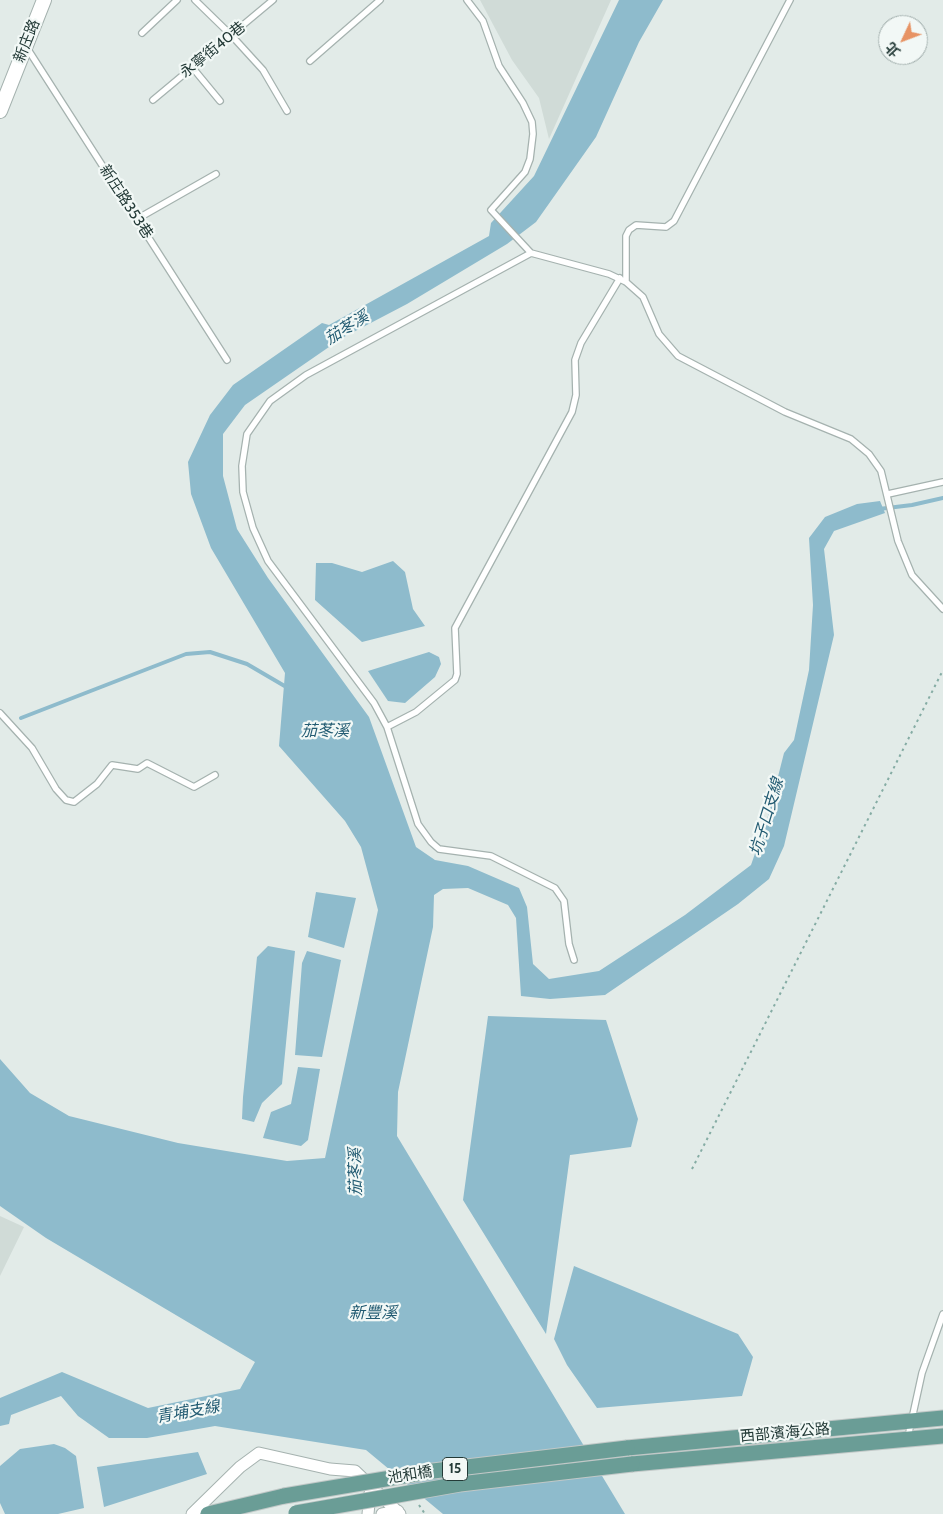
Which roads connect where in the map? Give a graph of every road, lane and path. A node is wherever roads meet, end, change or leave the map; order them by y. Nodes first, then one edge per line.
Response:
1 (44, 0) edge
2 (177, 0) edge
3 (195, 0) edge
4 (273, 0) edge
5 (380, 0) edge
6 (467, 0) edge
7 (790, 0) edge
8 (142, 33) dead end
9 (232, 36) junction
10 (25, 44) junction
11 (310, 61) dead end
12 (192, 67) junction
13 (153, 100) dead end
14 (220, 101) dead end
15 (0, 111) edge
16 (288, 111) dead end
17 (216, 174) dead end
18 (136, 219) junction
19 (531, 253) junction
20 (623, 280) junction
21 (227, 360) dead end
22 (943, 482) edge
23 (888, 494) junction
24 (943, 609) edge
25 (943, 670) edge
26 (0, 714) edge
27 (387, 727) junction
28 (215, 775) dead end
29 (574, 960) dead end
30 (692, 1169) dead end
31 (943, 1314) edge
32 (943, 1418) edge
33 (912, 1420) junction
34 (943, 1436) edge
35 (908, 1439) junction
36 (627, 1448) joint
37 (632, 1464) joint
38 (371, 1486) junction
39 (419, 1505) dead end
40 (399, 1513) edge
41 (192, 1514) edge
42 (208, 1514) edge
43 (294, 1514) edge
44 (368, 1514) edge
45 (382, 1514) edge
46 (425, 1514) edge

1 - 10 street, 新庄路
2 - 8 lane
3 - 9 lane
4 - 9 lane, 永寧街40巷
5 - 11 lane
6 - 19 lane
7 - 20 lane
9 - 12 lane, 永寧街40巷
9 - 16 lane
10 - 15 street, 新庄路
10 - 18 lane, 新庄路353巷
12 - 13 lane, 永寧街40巷
12 - 14 lane
17 - 18 lane
18 - 21 lane, 新庄路353巷
19 - 20 lane
19 - 27 lane
20 - 23 lane
20 - 27 lane
22 - 23 lane
23 - 24 lane
25 - 30 path
26 - 28 lane
27 - 29 lane
31 - 33 lane
32 - 33 main road, 西部濱海公路 / 15
33 - 35 lane
33 - 36 main road, 西部濱海公路 / 15
34 - 35 main road, 西部濱海公路 / 15
35 - 37 main road, 西部濱海公路 / 15
36 - 42 main road, 池和橋 / 15, bridge
37 - 43 main road, 池和橋 / 15, bridge
38 - 40 street
38 - 41 street
38 - 44 street
39 - 46 path
40 - 45 street

